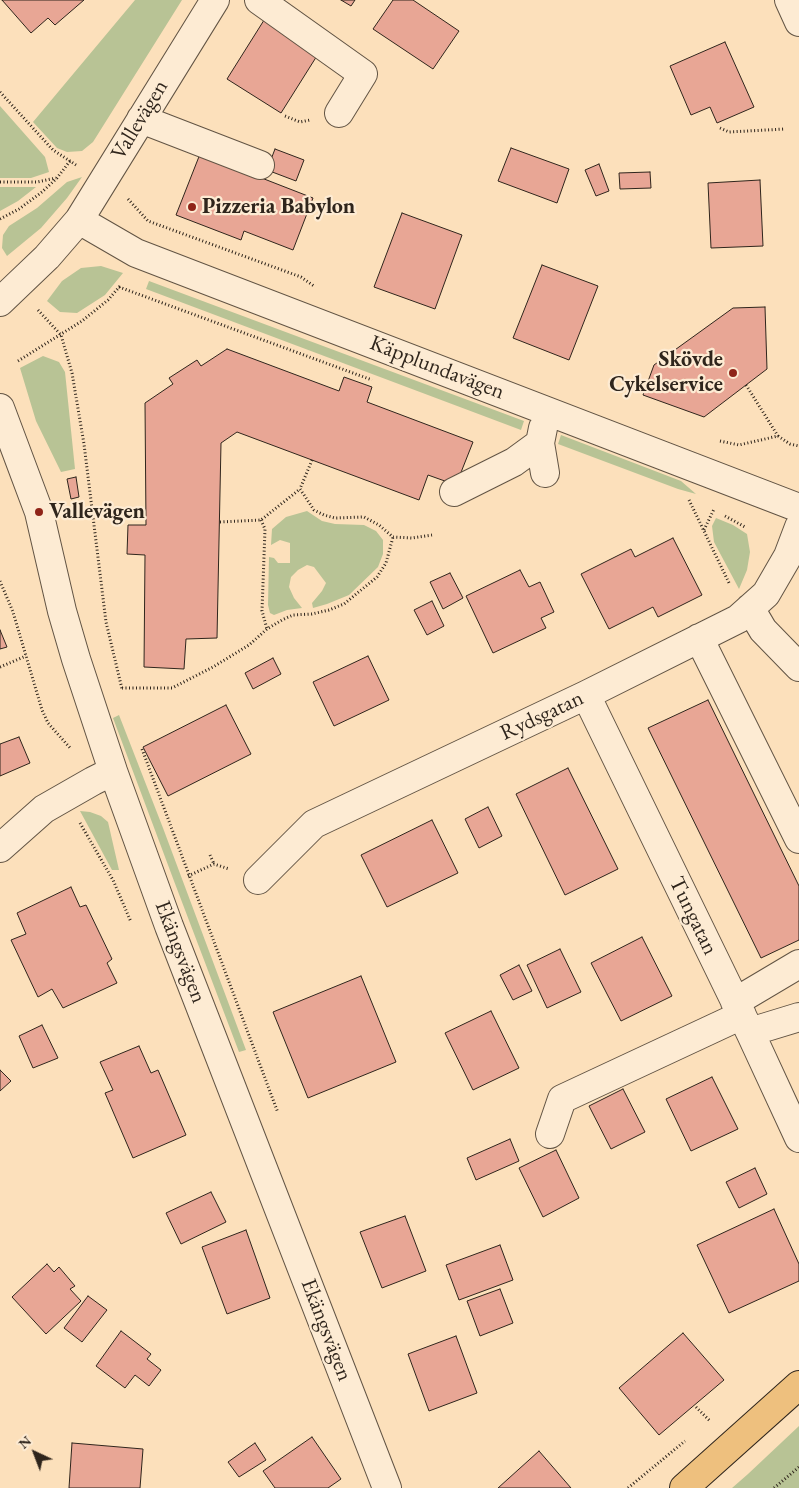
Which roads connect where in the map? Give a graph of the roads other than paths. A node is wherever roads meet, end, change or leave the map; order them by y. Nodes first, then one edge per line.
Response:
1 (215, 0) edge
2 (259, 0) edge
3 (789, 0) edge
4 (799, 22) edge
5 (339, 113) dead end
6 (141, 118) junction
7 (260, 164) dead end
8 (79, 220) junction
9 (0, 302) edge
10 (0, 408) edge
11 (547, 410) junction
12 (540, 442) junction
13 (545, 473) dead end
14 (454, 492) dead end
15 (799, 508) edge
16 (799, 526) edge
17 (741, 599) junction
18 (699, 638) junction
19 (799, 667) edge
20 (586, 695) junction
21 (113, 771) junction
22 (799, 839) edge
23 (0, 848) edge
24 (258, 880) road end
25 (799, 964) edge
26 (742, 1016) junction
27 (799, 1017) edge
28 (550, 1134) dead end
29 (799, 1138) edge
30 (799, 1386) edge
31 (387, 1488) edge
32 (684, 1488) edge

1 - 6 street, Vallevägen
2 - 5 street
3 - 4 street
6 - 7 street
6 - 8 street, Vallevägen
8 - 9 street, Vallevägen
8 - 11 street, Käpplundavägen
10 - 21 street, Ekängsvägen
11 - 12 street
11 - 15 street, Käpplundavägen
12 - 13 street
12 - 14 street
16 - 17 street, Rydsgatan
17 - 18 street, Rydsgatan
17 - 19 street
18 - 20 street, Rydsgatan
18 - 22 street
20 - 24 street, Rydsgatan
20 - 26 street, Tungatan
21 - 23 street
21 - 31 street, Ekängsvägen
25 - 26 street
26 - 27 street
26 - 28 street
26 - 29 street, Tungatan
30 - 32 main road

